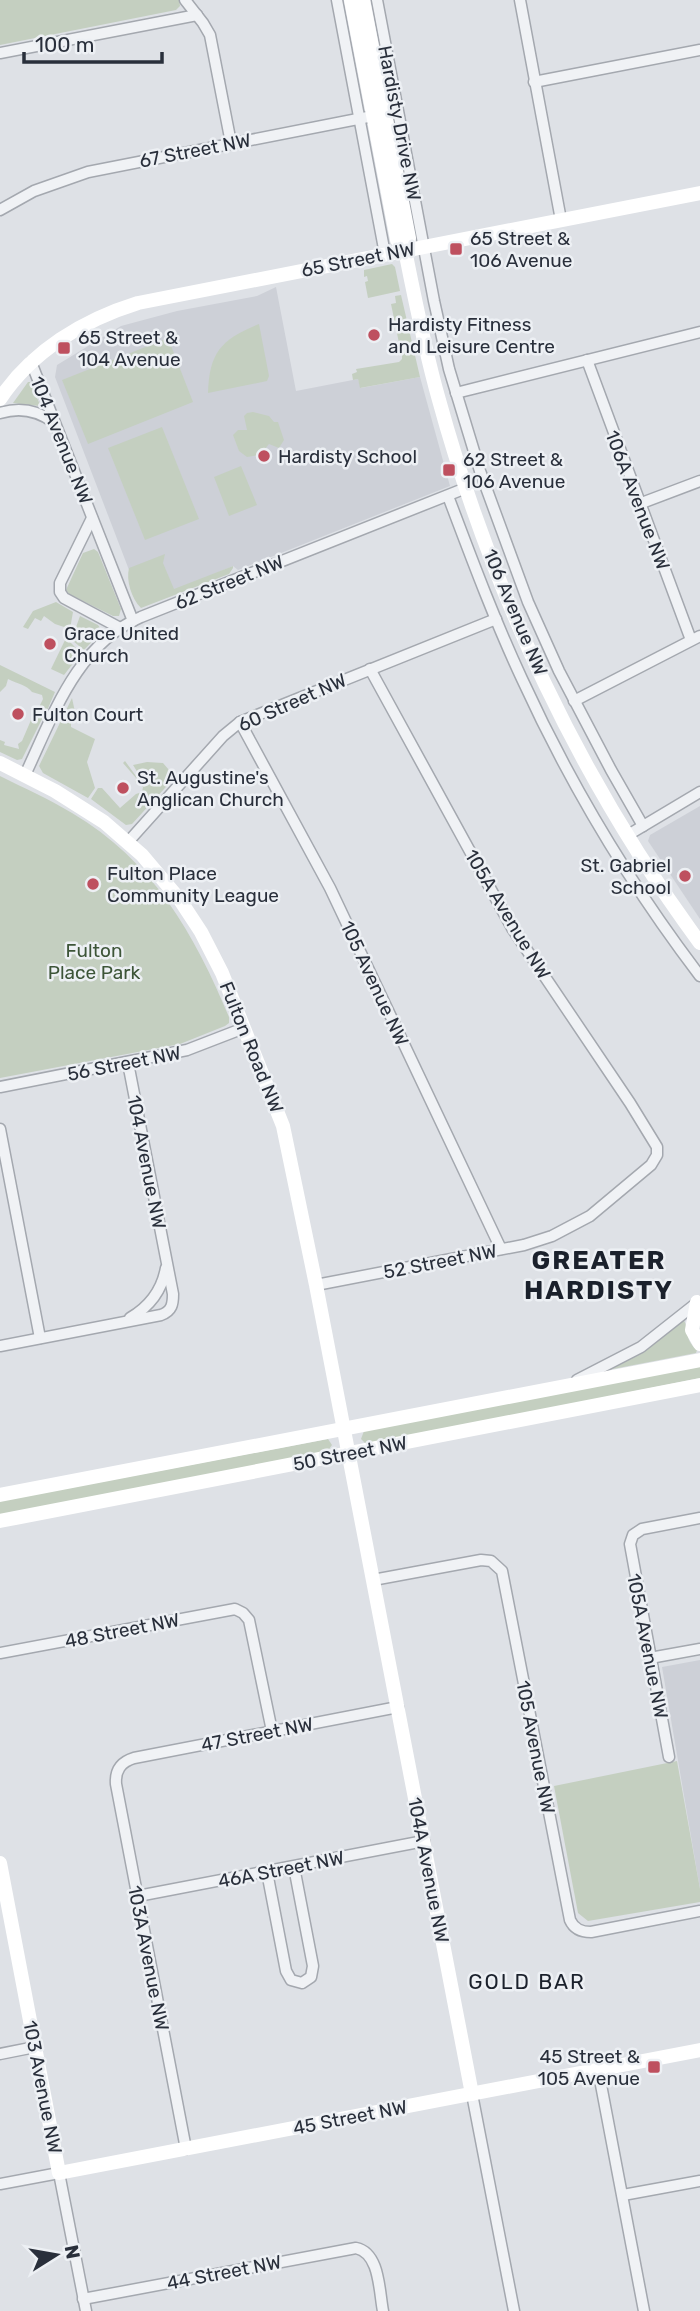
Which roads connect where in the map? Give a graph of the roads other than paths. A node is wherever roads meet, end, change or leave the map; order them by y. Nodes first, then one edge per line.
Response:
1 (185, 0) edge
2 (337, 0) edge
3 (351, 0) edge
4 (363, 0) edge
5 (377, 0) edge
6 (520, 0) edge
7 (197, 15) junction
8 (700, 50) edge
9 (0, 53) edge
10 (534, 82) junction
11 (379, 114) junction
12 (231, 143) junction
13 (700, 193) edge
14 (0, 210) edge
15 (561, 220) junction
16 (424, 247) junction
17 (405, 250) junction
18 (386, 254) junction
19 (700, 332) edge
20 (587, 360) junction
21 (31, 362) junction
22 (456, 393) junction
23 (0, 399) edge
24 (0, 413) edge
25 (55, 423) junction
26 (700, 481) edge
27 (466, 488) junction
28 (448, 496) junction
29 (639, 504) junction
30 (92, 517) junction
31 (496, 619) junction
32 (133, 621) junction
33 (120, 628) junction
34 (695, 638) edge
35 (370, 669) junction
36 (574, 701) junction
37 (240, 722) junction
38 (0, 763) edge
39 (25, 775) junction
40 (700, 792) edge
41 (643, 826) junction
42 (628, 835) junction
43 (128, 842) junction
44 (700, 943) edge
45 (700, 976) edge
46 (244, 1028) junction
47 (128, 1063) junction
48 (0, 1087) edge
49 (0, 1129) edge
50 (657, 1152) joint
51 (501, 1249) junction
52 (167, 1261) junction
53 (316, 1285) junction
54 (699, 1301) edge
55 (120, 1323) junction
56 (40, 1338) junction
57 (700, 1344) edge
58 (0, 1346) edge
59 (700, 1360) edge
60 (700, 1385) edge
61 (565, 1386) junction
62 (344, 1429) junction
63 (349, 1453) junction
64 (0, 1495) edge
65 (700, 1518) edge
66 (0, 1521) edge
67 (373, 1580) junction
68 (700, 1649) edge
69 (0, 1653) edge
70 (650, 1658) junction
71 (398, 1707) junction
72 (272, 1731) junction
73 (669, 1757) dead end
74 (118, 1768) joint
75 (424, 1841) junction
76 (0, 1863) edge
77 (294, 1867) junction
78 (267, 1872) junction
79 (138, 1896) junction
80 (699, 1915) edge
81 (35, 2047) junction
82 (700, 2050) edge
83 (0, 2054) edge
84 (598, 2069) junction
85 (472, 2094) junction
86 (186, 2148) junction
87 (60, 2173) junction
88 (700, 2181) edge
89 (0, 2184) edge
90 (623, 2195) junction
91 (83, 2299) junction
92 (86, 2311) edge
93 (383, 2311) edge
94 (513, 2311) edge
95 (645, 2311) edge

1 - 7 street
2 - 11 street
3 - 11 street, 106 Avenue NW
4 - 11 street, 106 Avenue NW
5 - 11 street, Hardisty Drive NW
6 - 10 street
7 - 9 street
7 - 12 street
8 - 10 street
10 - 15 street
11 - 12 street, 67 Street NW
11 - 16 street, Hardisty Drive NW
11 - 17 street, 106 Avenue NW
11 - 18 street, 106 Avenue NW
12 - 14 street, 67 Street NW
13 - 15 street, 65 Street NW
15 - 16 street, 65 Street NW
16 - 17 street, 65 Street NW
16 - 22 street, 106 Avenue NW
17 - 18 street, 65 Street NW
17 - 27 street, 106 Avenue NW
18 - 21 street, 65 Street NW
19 - 20 street
20 - 22 street
20 - 29 street, 106A Avenue NW
21 - 23 street
21 - 25 street, 104 Avenue NW
22 - 36 street, 106 Avenue NW
24 - 25 street
25 - 30 street, 104 Avenue NW
26 - 29 street
27 - 28 street, 62 Street NW
27 - 42 street, 106 Avenue NW
28 - 31 street, 106 Avenue NW
28 - 32 street, 62 Street NW
29 - 34 street, 106A Avenue NW
30 - 32 street, 104 Avenue NW
30 - 33 street, 104 Avenue NW
31 - 35 street, 60 Street NW
31 - 45 street, 106 Avenue NW
32 - 33 street, 62 Street NW
33 - 39 street, 62 Street NW
34 - 36 street
35 - 37 street, 60 Street NW
35 - 50 street, 105A Avenue NW
36 - 41 street, 106 Avenue NW
37 - 43 street, 60 Street NW
37 - 51 street, 105 Avenue NW
38 - 39 street, Fulton Road NW
39 - 43 street, Fulton Road NW
40 - 41 street
41 - 42 street
42 - 44 street, 106 Avenue NW
43 - 46 street, Fulton Road NW
46 - 47 street, 56 Street NW
46 - 53 street, Fulton Road NW
47 - 48 street, 56 Street NW
47 - 52 street, 104 Avenue NW
49 - 56 street
50 - 51 street, 52 Street NW
51 - 53 street, 52 Street NW
52 - 55 street, 104 Avenue NW
52 - 55 street, 104 Avenue NW
53 - 62 street, Fulton Road NW
54 - 57 street
54 - 61 street
55 - 56 street
56 - 58 street
59 - 61 street, 50 Street NW
60 - 63 street, 50 Street NW
61 - 62 street, 50 Street NW
62 - 63 street, 104A Avenue NW
62 - 64 street, 50 Street NW
63 - 66 street, 50 Street NW
63 - 67 street, 104A Avenue NW
65 - 70 street, 105A Avenue NW
67 - 71 street, 104A Avenue NW
67 - 80 street, 105 Avenue NW
68 - 70 street
69 - 72 street, 48 Street NW
70 - 73 street, 105A Avenue NW
71 - 72 street, 47 Street NW
71 - 75 street, 104A Avenue NW
72 - 74 street, 47 Street NW
74 - 79 street, 103A Avenue NW
75 - 77 street, 46A Street NW
75 - 85 street, 104A Avenue NW
76 - 81 street, 103 Avenue NW
77 - 78 street, 46A Street NW
77 - 78 street
78 - 79 street, 46A Street NW
79 - 86 street, 103A Avenue NW
81 - 83 street
81 - 87 street, 103 Avenue NW
82 - 84 street, 45 Street NW
84 - 85 street, 45 Street NW
84 - 90 street
85 - 86 street, 45 Street NW
85 - 94 street, 104A Avenue NW
86 - 87 street, 45 Street NW
87 - 89 street, 45 Street NW
87 - 91 street, 103 Avenue NW
88 - 90 street
90 - 95 street
91 - 92 street, 103 Avenue NW
91 - 93 street, 44 Street NW

